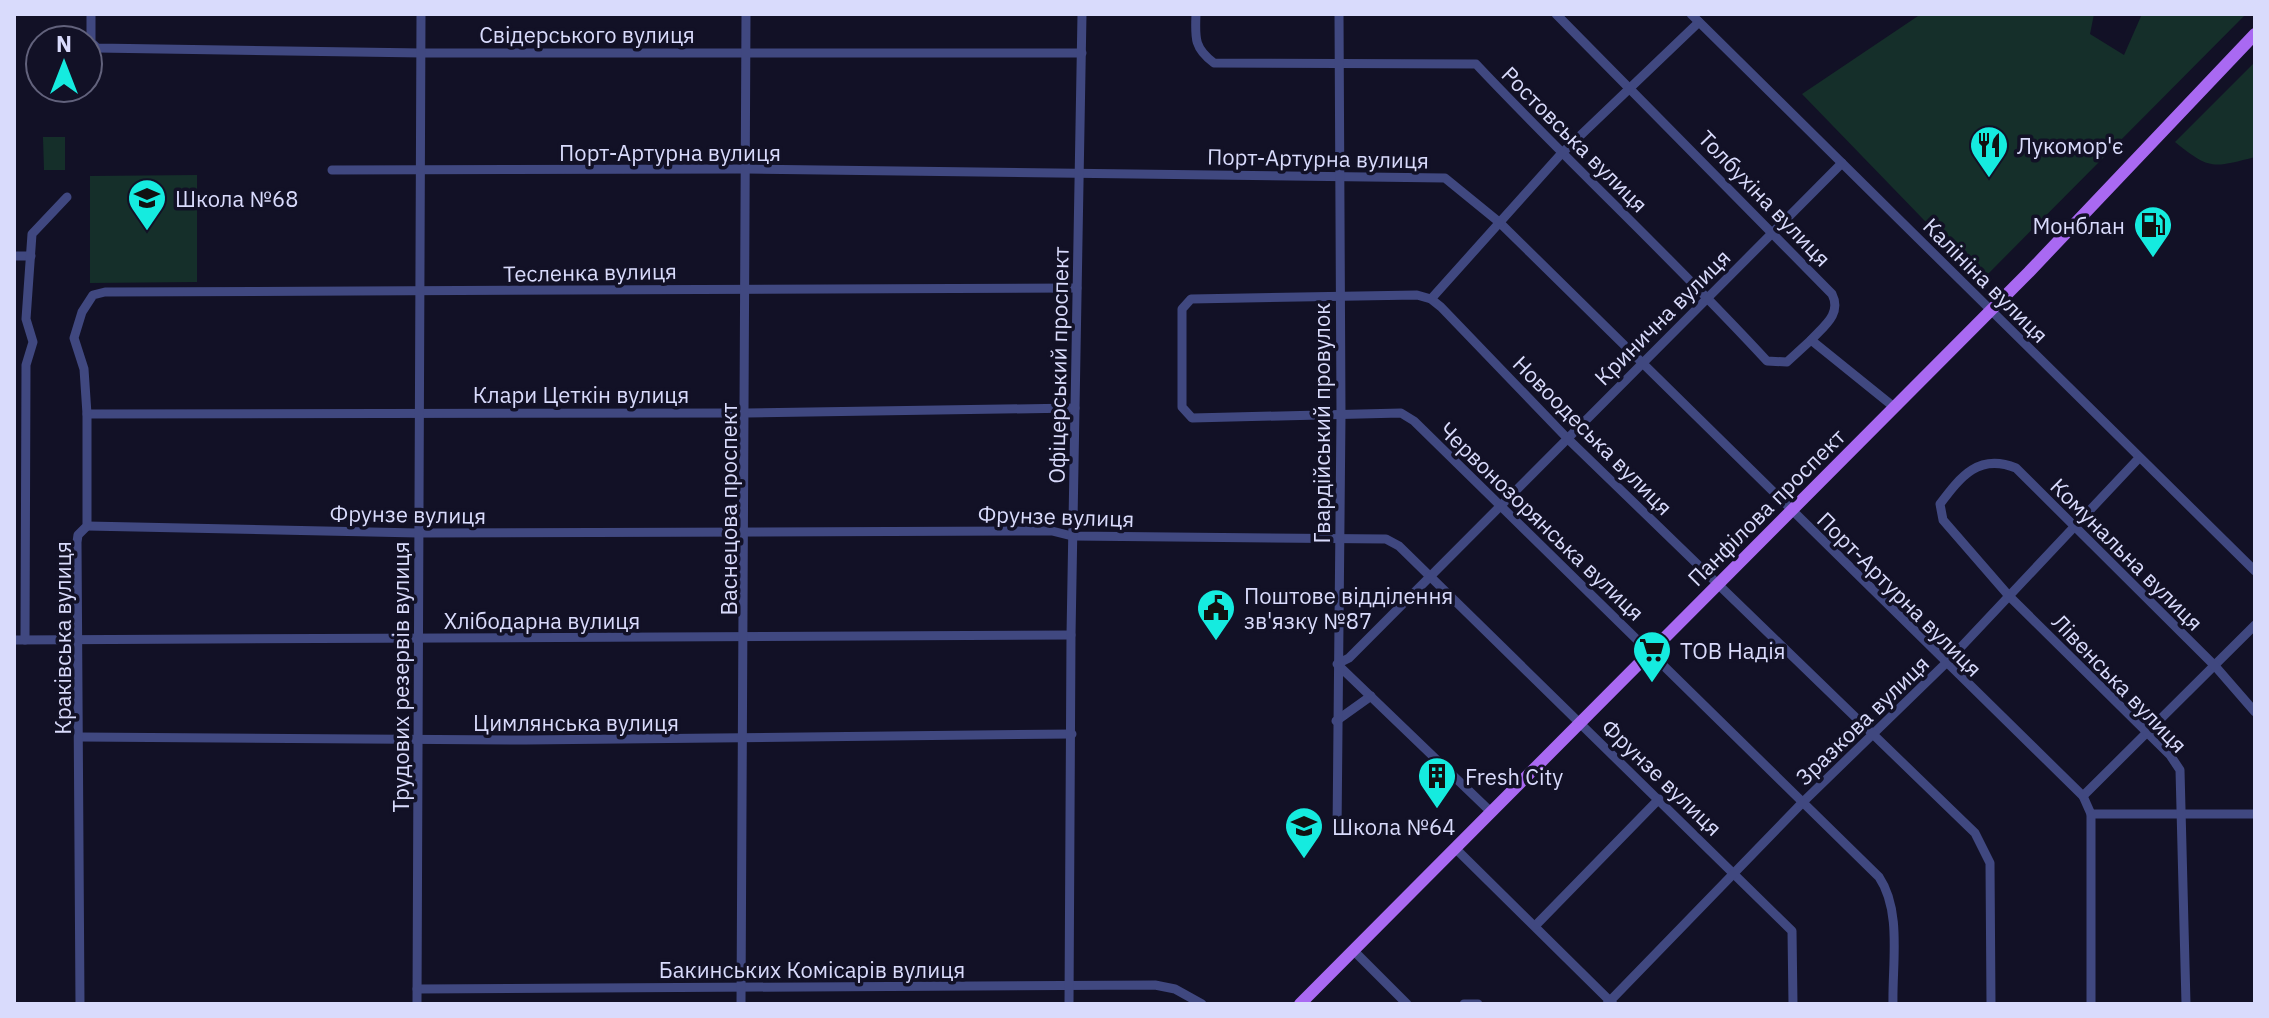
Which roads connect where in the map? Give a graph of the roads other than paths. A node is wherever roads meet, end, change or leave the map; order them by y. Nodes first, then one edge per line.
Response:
1 (91, 14) edge
2 (421, 14) edge
3 (746, 14) edge
4 (1082, 14) edge
5 (1196, 14) edge
6 (1339, 14) edge
7 (1556, 14) edge
8 (1691, 14) edge
9 (1699, 22) junction
10 (2255, 34) edge
11 (747, 51) junction
12 (422, 53) junction
13 (1082, 53) junction
14 (1339, 65) junction
15 (1629, 86) junction
16 (1561, 154) junction
17 (1842, 163) junction
18 (747, 169) junction
19 (332, 170) dead end
20 (421, 171) junction
21 (1339, 174) junction
22 (1080, 175) junction
23 (67, 197) dead end
24 (1499, 222) junction
25 (1774, 232) junction
26 (14, 256) edge
27 (31, 256) junction
28 (745, 288) junction
29 (1077, 288) junction
30 (105, 292) joint
31 (422, 292) junction
32 (1340, 297) junction
33 (1708, 297) junction
34 (1431, 299) junction
35 (1991, 310) junction
36 (1811, 340) junction
37 (1641, 364) junction
38 (1894, 407) junction
39 (1075, 408) junction
40 (419, 411) junction
41 (747, 413) junction
42 (87, 414) junction
43 (1341, 415) junction
44 (1567, 438) junction
45 (2139, 458) junction
46 (1959, 479) joint
47 (1501, 504) junction
48 (1791, 511) junction
49 (87, 526) junction
50 (2075, 529) junction
51 (418, 533) junction
52 (746, 534) junction
53 (1072, 536) junction
54 (1339, 537) junction
55 (2255, 571) edge
56 (1432, 578) junction
57 (1719, 583) junction
58 (2009, 596) junction
59 (2255, 625) edge
60 (1071, 635) junction
61 (418, 637) junction
62 (745, 638) junction
63 (76, 639) junction
64 (20, 640) edge
65 (1649, 650) junction
66 (1337, 664) junction
67 (1945, 664) junction
68 (2215, 666) junction
69 (1371, 696) junction
70 (2255, 712) edge
71 (1336, 721) junction
72 (1580, 723) junction
73 (2148, 732) junction
74 (1873, 733) junction
75 (1072, 734) junction
76 (80, 737) junction
77 (743, 739) junction
78 (418, 741) junction
79 (2083, 796) junction
80 (1659, 799) junction
81 (1803, 802) junction
82 (1491, 812) junction
83 (2091, 814) junction
84 (2182, 814) junction
85 (2255, 814) edge
86 (1337, 832) dead end
87 (1455, 848) junction
88 (1735, 872) junction
89 (1535, 926) junction
90 (1353, 950) junction
91 (1069, 985) junction
92 (741, 987) junction
93 (417, 989) junction
94 (1611, 1003) edge
95 (80, 1004) edge
96 (417, 1004) edge
97 (741, 1004) edge
98 (1069, 1004) edge
99 (1202, 1004) edge
100 (1300, 1004) edge
101 (1407, 1004) edge
102 (1464, 1004) edge
103 (1478, 1004) edge
104 (1793, 1004) edge
105 (1893, 1004) edge
106 (1991, 1004) edge
107 (2091, 1004) edge
108 (2186, 1004) edge

1 - 12 street, Свідерського вулиця
2 - 12 street, Трудових резервів вулиця
3 - 11 street, Васнецова проспект
4 - 13 street, Офіцерський проспект
5 - 14 street, Ростовська вулиця
6 - 14 street, Гвардійський провулок
7 - 15 street, Толбухіна вулиця
8 - 9 street, Калініна вулиця
9 - 15 street
9 - 17 street, Калініна вулиця
10 - 35 main road, Панфілова проспект
11 - 12 street, Свідерського вулиця
11 - 13 street, Свідерського вулиця
11 - 18 street, Васнецова проспект
12 - 20 street, Трудових резервів вулиця
13 - 22 street, Офіцерський проспект
14 - 16 street, Ростовська вулиця
14 - 21 street, Гвардійський провулок
15 - 16 street
15 - 25 street, Толбухіна вулиця
16 - 24 street
16 - 33 street, Ростовська вулиця
17 - 25 street, Кринична вулиця
17 - 35 street, Калініна вулиця
18 - 20 street, Порт-Артурна вулиця
18 - 22 street, Порт-Артурна вулиця
18 - 28 street, Васнецова проспект
19 - 20 street, Порт-Артурна вулиця
20 - 31 street, Трудових резервів вулиця
21 - 22 street, Порт-Артурна вулиця
21 - 24 street, Порт-Артурна вулиця
21 - 32 street, Гвардійський провулок
22 - 29 street, Офіцерський проспект
23 - 27 street
24 - 34 street
24 - 37 street, Порт-Артурна вулиця
25 - 33 street, Кринична вулиця
25 - 36 street, Толбухіна вулиця
26 - 27 street
27 - 64 street
28 - 29 street, Тесленка вулиця
28 - 31 street, Тесленка вулиця
28 - 41 street, Васнецова проспект
29 - 39 street, Офіцерський проспект
30 - 31 street, Тесленка вулиця
30 - 42 street, Краківська вулиця
31 - 40 street, Трудових резервів вулиця
32 - 34 street
32 - 43 street, Гвардійський провулок
32 - 43 street
33 - 36 street, Ростовська вулиця
33 - 37 street, Кринична вулиця
34 - 44 street, Новоодеська вулиця
35 - 38 main road, Панфілова проспект
35 - 45 street, Калініна вулиця
36 - 38 street
37 - 44 street, Кринична вулиця
37 - 48 street, Порт-Артурна вулиця
38 - 48 main road, Панфілова проспект
39 - 41 street, Клари Цеткін вулиця
39 - 53 street, Офіцерський проспект
40 - 41 street, Клари Цеткін вулиця
40 - 42 street, Клари Цеткін вулиця
40 - 51 street, Трудових резервів вулиця
41 - 52 street, Васнецова проспект
42 - 49 street, Краківська вулиця
43 - 47 street, Червонозорянська вулиця
43 - 54 street, Гвардійський провулок
44 - 47 street, Кринична вулиця
44 - 57 street, Новоодеська вулиця
45 - 50 street, Зразкова вулиця
45 - 55 street, Калініна вулиця
46 - 50 street, Комунальна вулиця
46 - 58 street, Лівенська вулиця
47 - 56 street, Кринична вулиця
47 - 65 street, Червонозорянська вулиця
48 - 57 main road, Панфілова проспект
48 - 67 street, Порт-Артурна вулиця
49 - 51 street, Фрунзе вулиця
49 - 63 street, Краківська вулиця
50 - 58 street, Зразкова вулиця
50 - 68 street, Комунальна вулиця
51 - 52 street, Фрунзе вулиця
51 - 61 street, Трудових резервів вулиця
52 - 53 street, Фрунзе вулиця
52 - 62 street, Васнецова проспект
53 - 54 street, Фрунзе вулиця
53 - 60 street, Офіцерський проспект
54 - 56 street, Фрунзе вулиця
54 - 66 street, Гвардійський провулок
56 - 66 street, Кринична вулиця
56 - 72 street, Фрунзе вулиця
57 - 65 main road, Панфілова проспект
57 - 74 street, Новоодеська вулиця
58 - 67 street, Зразкова вулиця
58 - 73 street, Лівенська вулиця
59 - 68 street
60 - 62 street, Хлібодарна вулиця
60 - 75 street, Офіцерський проспект
61 - 62 street, Хлібодарна вулиця
61 - 63 street, Хлібодарна вулиця
61 - 78 street, Трудових резервів вулиця
62 - 77 street, Васнецова проспект
63 - 64 street, Хлібодарна вулиця
63 - 76 street, Краківська вулиця
65 - 72 main road, Панфілова проспект
65 - 81 street, Червонозорянська вулиця
66 - 69 street
66 - 71 street, Гвардійський провулок
67 - 74 street, Зразкова вулиця
67 - 79 street, Порт-Артурна вулиця
68 - 70 street, Комунальна вулиця
68 - 73 street
69 - 71 street
69 - 82 street
71 - 86 street, Гвардійський провулок
72 - 80 street, Фрунзе вулиця
72 - 82 main road, Панфілова проспект
73 - 79 street
73 - 84 street, Лівенська вулиця
74 - 81 street, Зразкова вулиця
74 - 106 street, Новоодеська вулиця
75 - 77 street, Цимлянська вулиця
75 - 91 street, Офіцерський проспект
76 - 78 street, Цимлянська вулиця
76 - 95 street, Краківська вулиця
77 - 78 street, Цимлянська вулиця
77 - 92 street, Васнецова проспект
78 - 93 street, Трудових резервів вулиця
79 - 83 street, Порт-Артурна вулиця
80 - 88 street, Фрунзе вулиця
80 - 89 street
81 - 88 street, Зразкова вулиця
81 - 105 street, Червонозорянська вулиця
82 - 87 main road, Панфілова проспект
83 - 84 street
83 - 107 street, Порт-Артурна вулиця
84 - 85 street
84 - 108 street, Лівенська вулиця
87 - 89 street
87 - 90 main road, Панфілова проспект
88 - 94 street, Зразкова вулиця
88 - 104 street, Фрунзе вулиця
89 - 94 street
90 - 100 main road, Панфілова проспект
90 - 101 street
91 - 92 street, Бакинських Комісарів вулиця
91 - 98 street, Офіцерський проспект
91 - 99 street, Бакинських Комісарів вулиця
92 - 93 street, Бакинських Комісарів вулиця
92 - 97 street, Васнецова проспект
93 - 96 street, Трудових резервів вулиця
102 - 103 street

